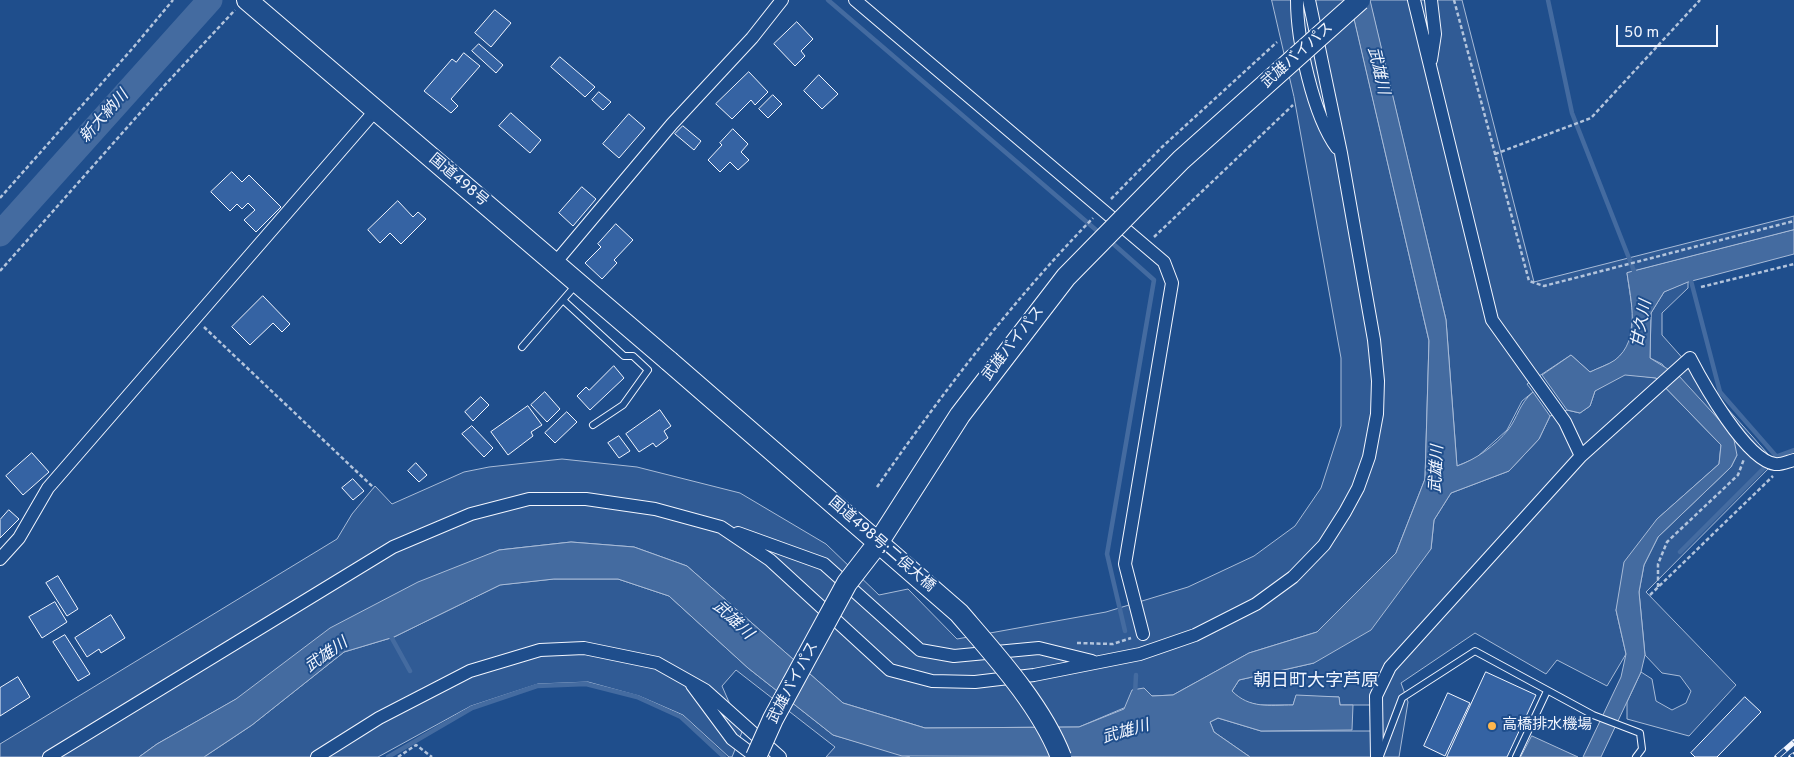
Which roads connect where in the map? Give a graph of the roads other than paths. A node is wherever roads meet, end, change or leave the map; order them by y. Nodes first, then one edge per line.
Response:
1 (782, 0) edge
2 (855, 0) edge
3 (1298, 0) edge
4 (1309, 0) edge
5 (1360, 0) edge
6 (1414, 0) edge
7 (1431, 0) edge
8 (242, 4) edge
9 (1430, 68) junction
10 (375, 111) junction
11 (1341, 153) junction
12 (555, 263) junction
13 (578, 283) junction
14 (563, 300) junction
15 (522, 347) dead end
16 (670, 361) joint
17 (593, 425) dead end
18 (1581, 456) junction
19 (1794, 460) edge
20 (721, 527) junction
21 (878, 543) junction
22 (0, 558) edge
23 (1143, 634) road end
24 (1097, 662) junction
25 (688, 680) junction
26 (1547, 691) junction
27 (49, 757) edge
28 (316, 757) edge
29 (756, 757) edge
30 (780, 757) edge
31 (1061, 757) edge
32 (1378, 757) edge
33 (1516, 757) edge
34 (1636, 757) edge

1 - 12 street
2 - 23 street
3 - 11 street
4 - 11 street
5 - 21 highway, 武雄バイパス, bridge
6 - 9 street
7 - 9 street
8 - 10 highway, 国道498号
9 - 18 street
10 - 12 highway, 国道498号
10 - 22 street
11 - 24 street
12 - 13 highway, 国道498号
13 - 14 lane
13 - 16 highway, 国道498号
14 - 15 lane
14 - 17 lane
16 - 21 highway, 国道498号;二俣大橋, bridge
18 - 19 street
18 - 32 street
20 - 24 street
20 - 24 street
20 - 27 street
21 - 29 highway, 武雄バイパス, bridge
21 - 31 highway, 国道498号;二俣大橋, bridge
25 - 28 street
25 - 29 street
25 - 30 street
26 - 32 lane
26 - 33 lane
26 - 34 lane

